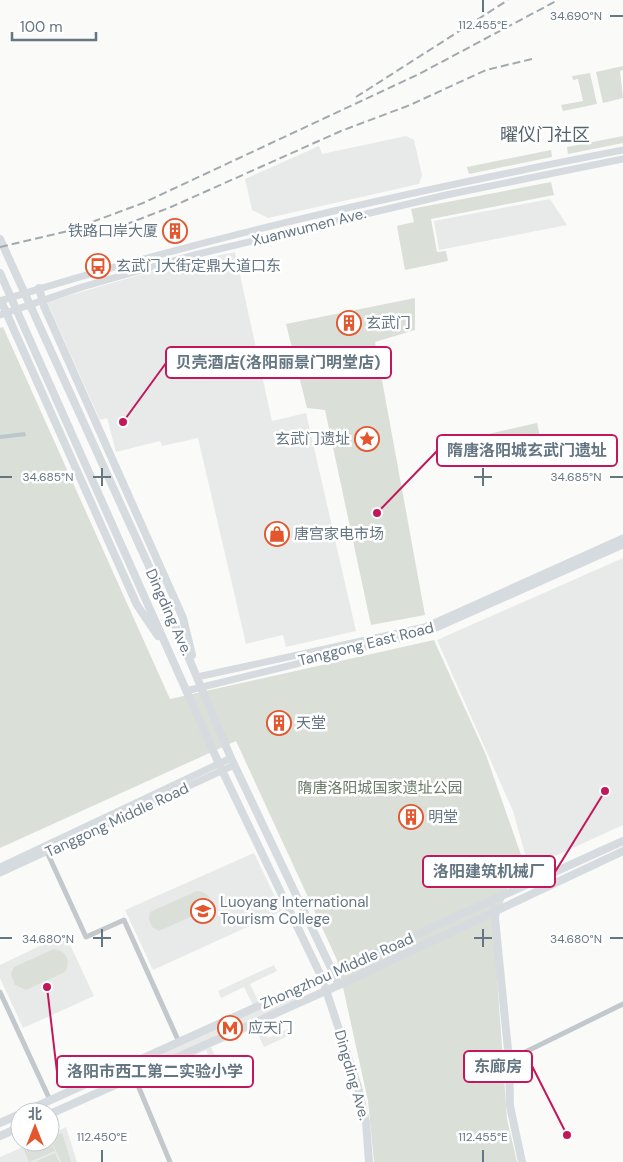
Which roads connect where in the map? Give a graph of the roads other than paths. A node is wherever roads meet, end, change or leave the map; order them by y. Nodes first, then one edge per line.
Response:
1 (623, 150) edge
2 (623, 159) edge
3 (0, 239) edge
4 (0, 273) edge
5 (39, 288) junction
6 (42, 300) junction
7 (0, 301) edge
8 (3, 314) edge
9 (100, 432) junction
10 (66, 448) junction
11 (623, 538) edge
12 (623, 544) edge
13 (171, 592) junction
14 (163, 597) junction
15 (149, 604) junction
16 (141, 610) junction
17 (165, 646) junction
18 (197, 677) junction
19 (201, 686) junction
20 (186, 690) junction
21 (232, 762) junction
22 (221, 767) junction
23 (623, 841) edge
24 (623, 850) edge
25 (47, 852) junction
26 (0, 867) edge
27 (0, 874) edge
28 (490, 901) junction
29 (495, 910) junction
30 (333, 973) junction
31 (322, 978) junction
32 (339, 985) junction
33 (326, 990) junction
34 (0, 992) edge
35 (623, 1004) edge
36 (179, 1042) junction
37 (509, 1060) junction
38 (134, 1076) junction
39 (50, 1100) junction
40 (46, 1102) edge
41 (60, 1109) edge
42 (170, 1162) edge
43 (369, 1162) edge
44 (522, 1162) edge

1 - 5 main road, Xuanwumen Ave.
2 - 6 main road, Xuanwumen Ave.
3 - 14 main road, Dingding Ave.
4 - 15 main road, Dingding Ave.
5 - 6 main road
5 - 7 main road, Xuanwumen Ave.
6 - 8 main road, Xuanwumen Ave.
6 - 9 main road
7 - 8 main road
8 - 10 main road
9 - 10 main road
9 - 13 main road
10 - 16 main road
11 - 18 main road, Tanggong East Road
12 - 19 main road, Tanggong East Road
13 - 14 main road
13 - 18 main road
14 - 18 main road, Dingding Ave.
15 - 16 main road
15 - 17 main road, Dingding Ave.
16 - 17 main road
17 - 20 main road, Dingding Ave.
18 - 19 main road, Dingding Ave.
19 - 20 main road, Tanggong East Road
19 - 21 main road, Dingding Ave.
20 - 22 main road, Dingding Ave.
21 - 22 main road
21 - 30 main road, Dingding Ave.
22 - 25 main road, Tanggong Middle Road
22 - 26 main road
22 - 31 main road, Dingding Ave.
23 - 28 main road, Zhongzhou Middle Road
24 - 29 main road, Zhongzhou Middle Road
25 - 27 main road, Tanggong Middle Road
25 - 36 street
28 - 29 main road
28 - 30 main road, Zhongzhou Middle Road
29 - 32 main road, Zhongzhou Middle Road
29 - 37 main road
30 - 31 main road, Zhongzhou Middle Road
30 - 32 main road, Dingding Ave.
31 - 33 main road, Dingding Ave.
31 - 36 main road, Zhongzhou Middle Road
32 - 33 main road, Zhongzhou Middle Road
33 - 38 main road, Zhongzhou Middle Road
33 - 43 main road, Dingding Ave.
34 - 39 street
35 - 37 street
36 - 39 main road, Zhongzhou Middle Road
37 - 44 main road
38 - 41 main road, Zhongzhou Middle Road
38 - 42 street
39 - 40 main road, Zhongzhou Middle Road

